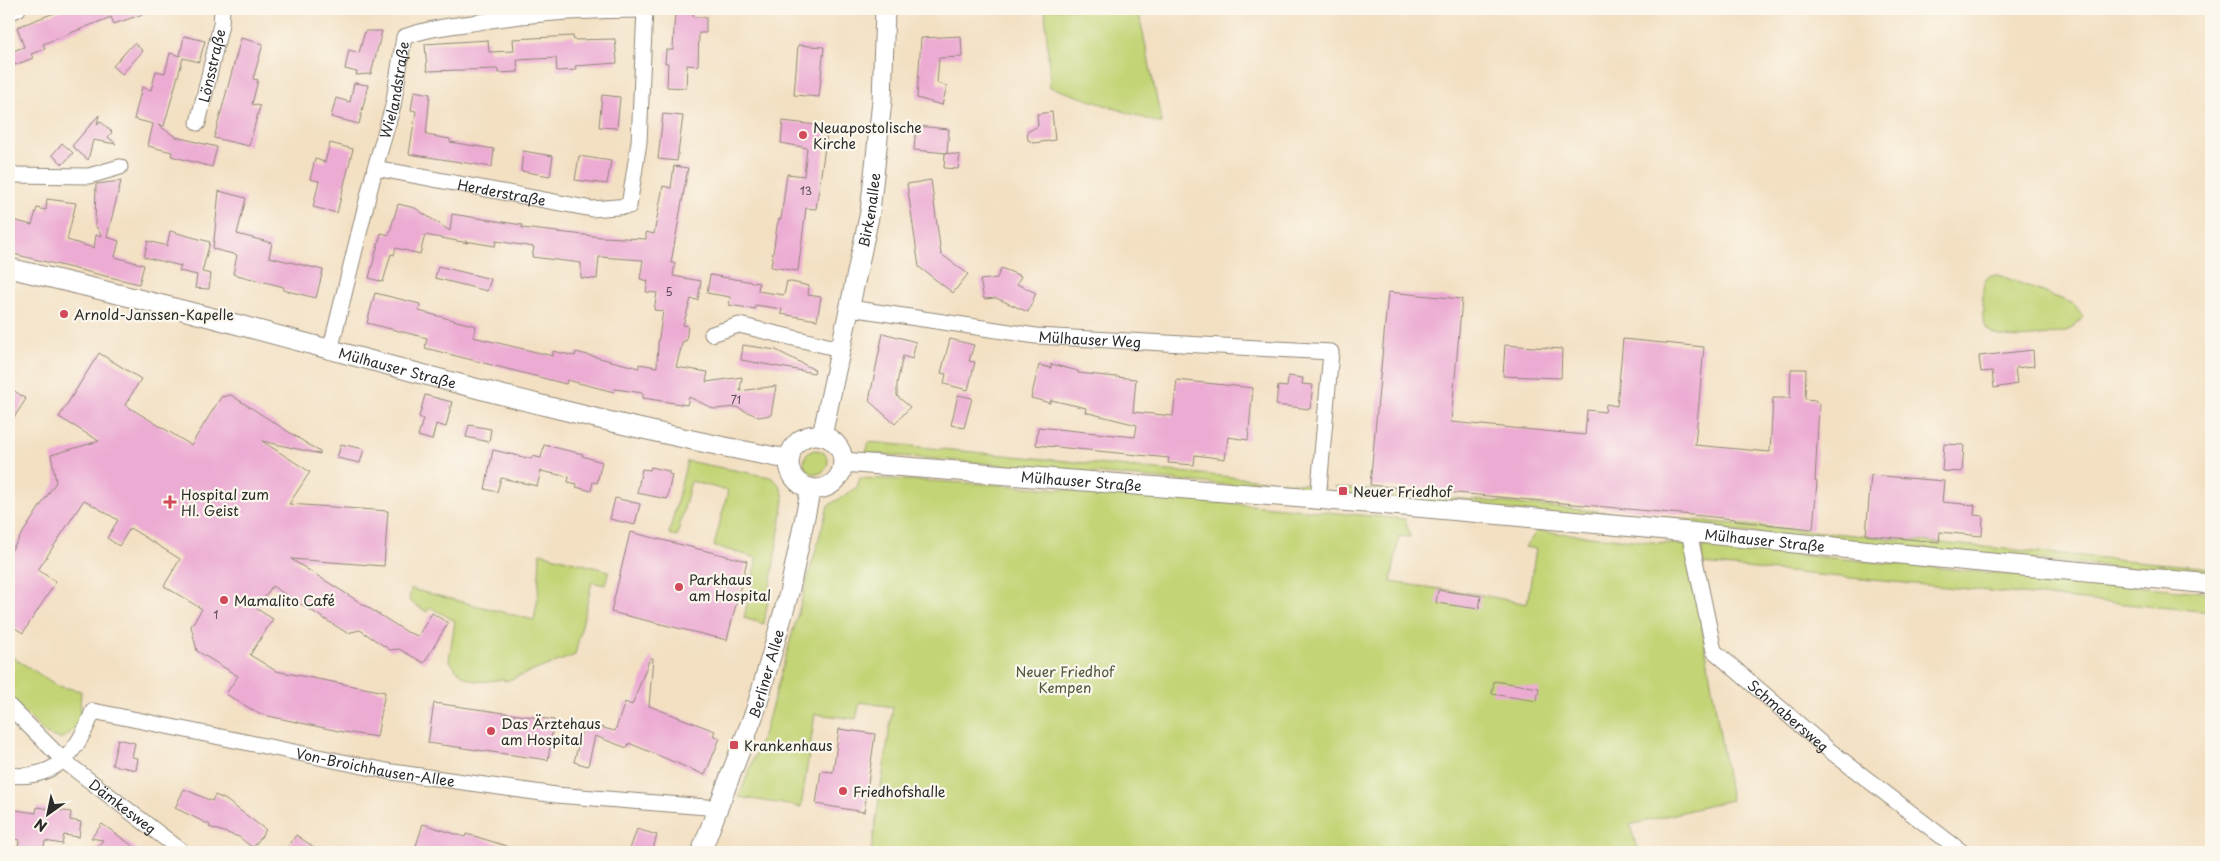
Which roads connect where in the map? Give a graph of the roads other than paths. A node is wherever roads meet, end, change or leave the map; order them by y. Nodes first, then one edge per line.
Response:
1 (18, 9) edge
2 (222, 9) edge
3 (885, 9) edge
4 (645, 10) edge
5 (9, 13) edge
6 (198, 123) dead end
7 (120, 167) dead end
8 (375, 168) junction
9 (9, 175) edge
10 (9, 268) edge
11 (850, 308) junction
12 (712, 334) dead end
13 (840, 349) junction
14 (330, 351) junction
15 (822, 436) junction
16 (790, 458) junction
17 (843, 462) junction
18 (811, 488) junction
19 (1318, 500) junction
20 (1689, 532) junction
21 (2211, 584) edge
22 (9, 706) edge
23 (64, 761) junction
24 (9, 775) edge
25 (720, 808) junction
26 (183, 852) edge
27 (701, 852) edge
28 (1962, 852) edge

1 - 5 street
2 - 6 street, Lönsstraße
3 - 11 street, Birkenallee
4 - 8 street, Wielandstraße
4 - 8 street, Herderstraße
7 - 9 street
8 - 14 street, Wielandstraße
10 - 14 street, Mülhauser Straße
11 - 13 street, Birkenallee
11 - 19 street, Mülhauser Weg
12 - 13 street
13 - 15 street, Birkenallee
14 - 16 street, Mülhauser Straße
15 - 16 street
15 - 17 street
16 - 18 street
17 - 18 street
17 - 19 street, Mülhauser Straße
18 - 25 street, Berliner Allee
19 - 20 street, Mülhauser Straße
20 - 21 street, Mülhauser Straße
20 - 28 street, Schmabersweg
22 - 23 street, Dämkesweg
23 - 24 street
23 - 25 street, Von-Broichhausen-Allee
23 - 26 street, Dämkesweg
25 - 27 street, Berliner Allee

